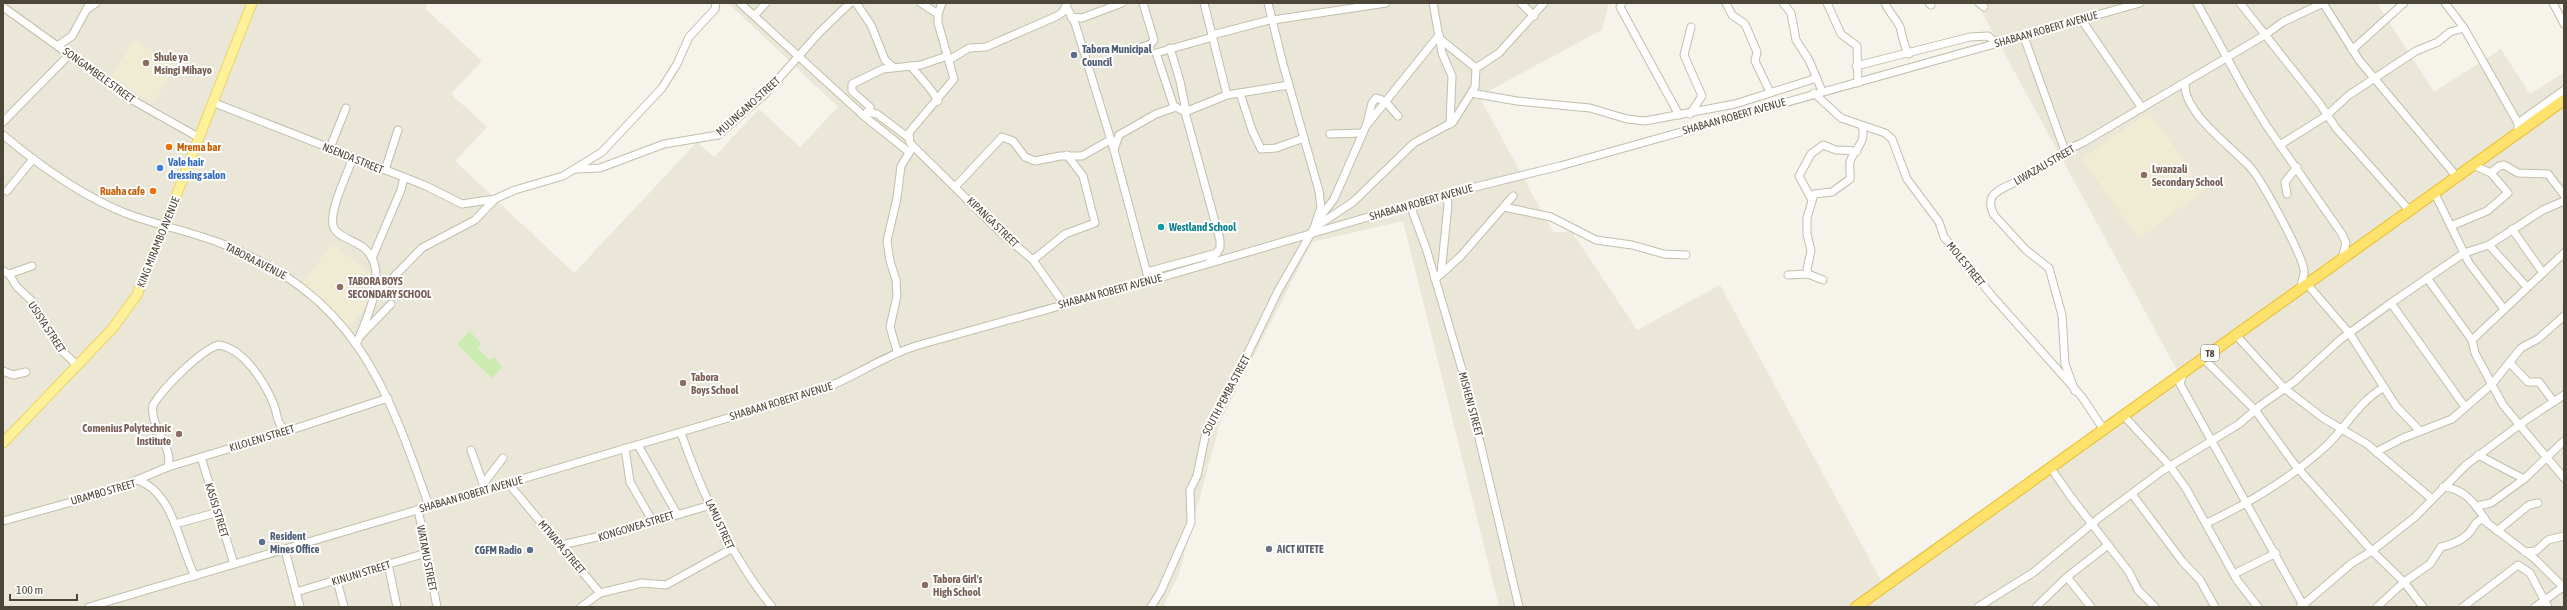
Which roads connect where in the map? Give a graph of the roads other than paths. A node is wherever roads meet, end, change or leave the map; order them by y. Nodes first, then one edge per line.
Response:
1 (96, 3) edge
2 (252, 3) edge
3 (722, 3) edge
4 (740, 3) edge
5 (766, 3) edge
6 (850, 3) edge
7 (856, 3) edge
8 (921, 3) edge
9 (942, 3) edge
10 (1122, 3) edge
11 (1143, 3) edge
12 (1204, 3) edge
13 (1268, 3) edge
14 (1386, 3) edge
15 (1433, 3) edge
16 (1521, 3) edge
17 (1544, 3) edge
18 (1622, 3) edge
19 (1726, 3) edge
20 (1827, 3) edge
21 (1885, 3) edge
22 (2140, 3) edge
23 (2197, 3) edge
24 (2240, 3) edge
25 (2323, 3) edge
26 (2404, 3) edge
27 (2445, 3) edge
28 (2553, 3) edge
29 (1787, 5) edge
30 (88, 6) edge
31 (716, 6) edge
32 (1067, 6) edge
33 (1344, 6) edge
34 (2394, 6) edge
35 (3, 7) edge
36 (938, 14) junction
37 (754, 15) junction
38 (1534, 16) junction
39 (1071, 17) junction
40 (1273, 19) junction
41 (2081, 19) junction
42 (2564, 24) edge
43 (1691, 27) dead end
44 (2464, 28) junction
45 (1212, 36) junction
46 (2265, 36) junction
47 (1440, 37) junction
48 (2024, 37) junction
49 (70, 39) junction
50 (1997, 43) junction
51 (58, 45) junction
52 (1139, 48) dead end
53 (1170, 48) junction
54 (2352, 50) junction
55 (69, 53) junction
56 (1908, 54) junction
57 (798, 58) junction
58 (948, 58) junction
59 (2227, 58) junction
60 (885, 60) junction
61 (911, 66) junction
62 (1856, 66) junction
63 (893, 67) junction
64 (1476, 68) junction
65 (883, 69) junction
66 (1817, 78) junction
67 (2374, 79) junction
68 (1858, 83) junction
69 (2185, 83) junction
70 (1289, 85) junction
71 (2564, 90) edge
72 (1822, 91) junction
73 (1240, 92) junction
74 (1770, 92) junction
75 (1471, 93) junction
76 (1814, 93) junction
77 (1227, 94) junction
78 (2564, 100) edge
79 (938, 101) junction
80 (1385, 101) junction
81 (212, 102) junction
82 (346, 108) dead end
83 (1174, 108) junction
84 (2142, 108) junction
85 (860, 112) junction
86 (871, 112) junction
87 (1185, 112) junction
88 (1690, 114) junction
89 (1679, 115) junction
90 (1398, 116) dead end
91 (2326, 116) junction
92 (3, 122) edge
93 (1450, 124) junction
94 (1862, 126) junction
95 (2518, 128) junction
96 (398, 130) dead end
97 (1362, 133) junction
98 (1330, 134) dead end
99 (6, 137) edge
100 (198, 137) junction
101 (909, 138) junction
102 (1304, 138) junction
103 (1110, 140) junction
104 (2280, 145) junction
105 (3, 146) edge
106 (330, 148) junction
107 (911, 150) junction
108 (1114, 150) junction
109 (1858, 151) junction
110 (2065, 151) junction
111 (1067, 155) junction
112 (353, 158) junction
113 (33, 159) junction
114 (2473, 165) junction
115 (2297, 167) junction
116 (576, 169) junction
117 (386, 170) junction
118 (2490, 173) junction
119 (404, 177) junction
120 (2457, 177) junction
121 (956, 186) junction
122 (7, 191) dead end
123 (1447, 194) junction
124 (2287, 194) dead end
125 (2435, 194) junction
126 (2564, 195) edge
127 (1512, 196) dead end
128 (495, 199) junction
129 (1812, 200) junction
130 (2564, 201) edge
131 (1410, 205) junction
132 (1504, 207) junction
133 (2409, 210) junction
134 (2451, 226) junction
135 (165, 227) junction
136 (1313, 228) junction
137 (2512, 229) junction
138 (2488, 245) junction
139 (1217, 252) junction
140 (2464, 253) junction
141 (2564, 254) edge
142 (1686, 255) dead end
143 (372, 258) junction
144 (2342, 259) junction
145 (1033, 260) junction
146 (1209, 263) junction
147 (32, 266) dead end
148 (6, 272) edge
149 (1147, 272) junction
150 (2543, 273) junction
151 (1808, 274) junction
152 (1788, 275) dead end
153 (1438, 277) junction
154 (2428, 278) junction
155 (1823, 280) dead end
156 (1149, 281) junction
157 (2304, 287) junction
158 (2527, 287) junction
159 (375, 296) junction
160 (2391, 303) junction
161 (391, 304) dead end
162 (1064, 304) junction
163 (2504, 309) junction
164 (2564, 316) edge
165 (2236, 334) junction
166 (2350, 334) junction
167 (360, 336) junction
168 (2472, 340) junction
169 (356, 345) junction
170 (897, 351) junction
171 (2203, 358) junction
172 (2510, 363) junction
173 (77, 365) junction
174 (3, 371) edge
175 (2185, 371) junction
176 (26, 372) dead end
177 (2492, 384) junction
178 (2284, 388) junction
179 (2383, 388) junction
180 (2075, 391) junction
181 (2564, 395) edge
182 (388, 398) junction
183 (2554, 402) junction
184 (2465, 407) junction
185 (2255, 410) junction
186 (2124, 416) junction
187 (278, 422) junction
188 (2519, 425) junction
189 (2342, 428) junction
190 (2104, 430) junction
191 (288, 431) junction
192 (2420, 431) junction
193 (681, 433) junction
194 (271, 436) junction
195 (2212, 441) junction
196 (2564, 441) edge
197 (3, 443) edge
198 (638, 445) junction
199 (625, 448) junction
200 (471, 450) dead end
201 (2376, 452) junction
202 (2478, 455) junction
203 (169, 456) junction
204 (2547, 456) junction
205 (201, 457) junction
206 (503, 458) dead end
207 (178, 463) junction
208 (2170, 466) junction
209 (168, 467) junction
210 (2050, 467) junction
211 (2299, 468) junction
212 (2564, 478) edge
213 (2524, 479) junction
214 (137, 480) junction
215 (508, 483) junction
216 (484, 487) junction
217 (2443, 487) junction
218 (2132, 494) junction
219 (2432, 498) junction
220 (2248, 502) junction
221 (2538, 502) dead end
222 (711, 505) junction
223 (429, 506) junction
224 (2477, 506) junction
225 (418, 509) junction
226 (219, 512) junction
227 (677, 514) junction
228 (3, 521) edge
229 (652, 522) junction
230 (2487, 522) junction
231 (2092, 523) junction
232 (2207, 523) junction
233 (175, 524) junction
234 (2497, 531) junction
235 (2564, 536) edge
236 (561, 545) junction
237 (2108, 545) junction
238 (731, 549) junction
239 (285, 550) junction
240 (2372, 551) junction
241 (2525, 552) junction
242 (426, 553) junction
243 (2276, 553) junction
244 (234, 564) junction
245 (388, 564) junction
246 (2234, 574) junction
247 (195, 576) junction
248 (2067, 577) junction
249 (337, 581) junction
250 (2404, 582) junction
251 (2564, 586) edge
252 (296, 592) junction
253 (600, 593) junction
254 (2544, 600) junction
255 (2303, 606) edge
256 (89, 607) edge
257 (300, 607) edge
258 (344, 607) edge
259 (397, 607) edge
260 (437, 607) edge
261 (581, 607) edge
262 (772, 607) edge
263 (1151, 607) edge
264 (1519, 607) edge
265 (1856, 607) edge
266 (1978, 607) edge
267 (2036, 607) edge
268 (2091, 607) edge
269 (2155, 607) edge
270 (2215, 607) edge
271 (2258, 607) edge
272 (2377, 607) edge
273 (2424, 607) edge
274 (2463, 607) edge
275 (2535, 607) edge
276 (2548, 607) edge

1 - 30 street
2 - 81 main road, KING MIRAMBO AVENUE
3 - 31 street, MUUNGANO STREET
4 - 37 street
5 - 37 street
6 - 57 street, MUUNGANO STREET
7 - 60 street
8 - 36 street
9 - 36 street
10 - 39 street
11 - 52 street
12 - 45 street
13 - 40 street
14 - 33 street
15 - 47 street
16 - 38 street
17 - 38 street
18 - 89 street
19 - 74 street
20 - 62 street
21 - 56 street
22 - 41 street, SHABAAN ROBERT AVENUE
23 - 59 street
24 - 46 street
25 - 46 street, LIWAZALI STREET
25 - 54 street
26 - 34 street
27 - 44 street
28 - 42 street
29 - 66 street
30 - 49 street
31 - 116 street, MUUNGANO STREET
32 - 39 street
32 - 58 street
33 - 40 street
34 - 54 street
35 - 51 street, SONGAMBELE STREET
36 - 58 street
37 - 57 street
38 - 64 street
39 - 103 street
40 - 45 street
40 - 70 street
41 - 48 street, SHABAAN ROBERT AVENUE
41 - 84 street
43 - 88 street
44 - 67 street
44 - 95 street
45 - 53 street
45 - 77 street
46 - 59 street, LIWAZALI STREET
46 - 91 street
47 - 64 street
47 - 80 street
47 - 93 street
48 - 50 street, SHABAAN ROBERT AVENUE
48 - 110 street
49 - 51 street
49 - 55 street
50 - 56 street
50 - 68 street, SHABAAN ROBERT AVENUE
51 - 55 street, SONGAMBELE STREET
53 - 83 street
53 - 87 street
54 - 67 street
55 - 92 street
55 - 100 street, SONGAMBELE STREET
56 - 62 street
57 - 85 street
57 - 116 street, MUUNGANO STREET
58 - 61 street
58 - 79 street
59 - 69 street, LIWAZALI STREET
59 - 104 street
60 - 63 street
60 - 65 street
61 - 63 street
61 - 79 street
62 - 68 street
63 - 65 street
64 - 75 street
65 - 86 street
66 - 72 street
66 - 74 street
67 - 91 street
67 - 120 street
68 - 72 street, SHABAAN ROBERT AVENUE
69 - 84 street, LIWAZALI STREET
69 - 157 street
70 - 73 street
70 - 102 street
71 - 95 street
72 - 76 street, SHABAAN ROBERT AVENUE
73 - 77 street
73 - 102 street
74 - 88 street
75 - 89 street
75 - 93 street
76 - 94 street, MOLE STREET
76 - 123 street, SHABAAN ROBERT AVENUE
77 - 87 street
78 - 95 highway, T8
79 - 101 street
80 - 90 street
80 - 97 street
81 - 100 main road, KING MIRAMBO AVENUE
81 - 106 street, NSENDA STREET
82 - 106 street
83 - 87 street
83 - 108 street
84 - 110 street, LIWAZALI STREET
85 - 86 street
85 - 107 street
86 - 101 street
87 - 139 street
88 - 89 street
91 - 104 street
91 - 133 street
93 - 136 street
94 - 109 street
94 - 180 street, MOLE STREET
95 - 114 highway, T8
96 - 117 street
97 - 98 street
97 - 136 street
99 - 105 street
99 - 113 street, TABORA AVENUE
100 - 135 main road, KING MIRAMBO AVENUE
101 - 107 street, KIPANGA STREET
102 - 136 street
103 - 108 street
103 - 111 street
104 - 115 street
106 - 112 street, NSENDA STREET
107 - 121 street, KIPANGA STREET
107 - 170 street
108 - 149 street
109 - 129 street
109 - 129 street
110 - 180 street, LIWAZALI STREET
111 - 121 street
111 - 145 street
112 - 117 street, NSENDA STREET
112 - 143 street
113 - 122 street
113 - 135 street, TABORA AVENUE
114 - 118 street
114 - 120 highway, T8
115 - 124 street
115 - 144 street
116 - 128 street, MUUNGANO STREET
117 - 119 street, NSENDA STREET
118 - 126 street
118 - 134 street
119 - 128 street, NSENDA STREET
119 - 143 street
120 - 125 highway, T8
121 - 145 street, KIPANGA STREET
123 - 131 street, SHABAAN ROBERT AVENUE
123 - 153 street
125 - 133 highway, T8
125 - 134 street
127 - 132 street
128 - 159 street, MUUNGANO STREET
129 - 151 street
130 - 137 street
131 - 136 street, SHABAAN ROBERT AVENUE
131 - 153 street, MISHENI STREET
132 - 142 street
132 - 153 street
133 - 144 highway, T8
134 - 140 street
135 - 169 street, TABORA AVENUE
135 - 173 main road, KING MIRAMBO AVENUE
136 - 146 street, SHABAAN ROBERT AVENUE
136 - 263 street, SOUTH PEMBA STREET
137 - 138 street
137 - 150 street
138 - 140 street
138 - 158 street
139 - 146 street
139 - 149 street
140 - 154 street
140 - 163 street
141 - 150 street
143 - 159 street, MUUNGANO STREET
144 - 157 highway, T8
145 - 162 street, KIPANGA STREET
146 - 156 street, SHABAAN ROBERT AVENUE
147 - 148 street
148 - 173 street, USISYA STREET
149 - 156 street
150 - 158 street
151 - 152 street
151 - 155 street
153 - 264 street, MISHENI STREET
154 - 160 street
154 - 168 street
156 - 162 street, SHABAAN ROBERT AVENUE
157 - 165 highway, T8
157 - 166 street
158 - 163 street
159 - 167 street, MUUNGANO STREET
160 - 166 street
160 - 184 street
161 - 167 street
162 - 170 street, SHABAAN ROBERT AVENUE
163 - 168 street
164 - 172 street
165 - 171 highway, T8
165 - 178 street
166 - 178 street
166 - 179 street
167 - 169 street, MUUNGANO STREET
168 - 177 street
169 - 182 street, TABORA AVENUE
170 - 193 street, SHABAAN ROBERT AVENUE
171 - 175 highway, T8
171 - 185 street
172 - 177 street
172 - 183 street
173 - 197 main road, KING MIRAMBO AVENUE
174 - 176 street
175 - 186 highway, T8
175 - 195 street
177 - 184 street
177 - 188 street
178 - 185 street
178 - 189 street
179 - 189 street
179 - 192 street
180 - 190 street, MOLE STREET
181 - 183 street
182 - 191 street, KILOLENI STREET
182 - 223 street, TABORA AVENUE
183 - 188 street
184 - 192 street
185 - 195 street
185 - 211 street
186 - 190 highway, T8
186 - 208 street
187 - 191 street
187 - 194 street
187 - 203 street
188 - 202 street
188 - 204 street
189 - 201 street
189 - 211 street
190 - 210 highway, T8
191 - 194 street, KILOLENI STREET
192 - 201 street
193 - 198 street, SHABAAN ROBERT AVENUE
193 - 222 street, LAMU STREET
194 - 205 street, KILOLENI STREET
195 - 208 street
195 - 220 street
196 - 204 street
198 - 199 street, SHABAAN ROBERT AVENUE
198 - 227 street
199 - 215 street, SHABAAN ROBERT AVENUE
199 - 229 street
200 - 216 street
201 - 219 street
202 - 213 street
202 - 217 street
203 - 207 street
203 - 209 street
204 - 212 street
204 - 213 street
205 - 207 street, KILOLENI STREET
205 - 226 street, KASISI STREET
206 - 216 street
207 - 209 street, KILOLENI STREET
208 - 218 street
208 - 232 street
209 - 214 street, KILOLENI STREET
210 - 231 street
210 - 265 highway, T8
211 - 220 street
211 - 240 street
213 - 224 street
214 - 228 street, URAMBO STREET
214 - 233 street, URAMBO STREET
215 - 216 street, SHABAAN ROBERT AVENUE
215 - 236 street, MTWAPA STREET
216 - 223 street, SHABAAN ROBERT AVENUE
217 - 219 street
217 - 224 street
218 - 231 street
218 - 270 street
219 - 240 street
220 - 232 street
220 - 243 street
221 - 234 street
222 - 227 street, KONGOWEA STREET
222 - 238 street, LAMU STREET
223 - 225 street, SHABAAN ROBERT AVENUE
224 - 230 street
225 - 239 street, SHABAAN ROBERT AVENUE
225 - 242 street, WATAMU STREET
226 - 233 street
226 - 244 street, KASISI STREET
227 - 229 street, KONGOWEA STREET
229 - 236 street, KONGOWEA STREET
230 - 234 street
230 - 250 street
231 - 237 street
231 - 266 street
232 - 246 street
233 - 247 street, URAMBO STREET
234 - 241 street
235 - 241 street
236 - 253 street, MTWAPA STREET
237 - 248 street
237 - 269 street
238 - 253 street
238 - 262 street, LAMU STREET
239 - 244 street, SHABAAN ROBERT AVENUE
239 - 252 street
240 - 250 street
240 - 255 street
241 - 251 street
242 - 245 street, KINUNI STREET
242 - 260 street, WATAMU STREET
243 - 246 street
243 - 255 street
244 - 247 street, SHABAAN ROBERT AVENUE
245 - 249 street, KINUNI STREET
245 - 259 street
246 - 271 street
247 - 256 street, SHABAAN ROBERT AVENUE
248 - 267 street
248 - 268 street
249 - 252 street, KINUNI STREET
249 - 258 street
250 - 272 street
250 - 273 street
251 - 254 street
252 - 257 street
253 - 261 street
254 - 274 street
254 - 275 street
254 - 276 street

